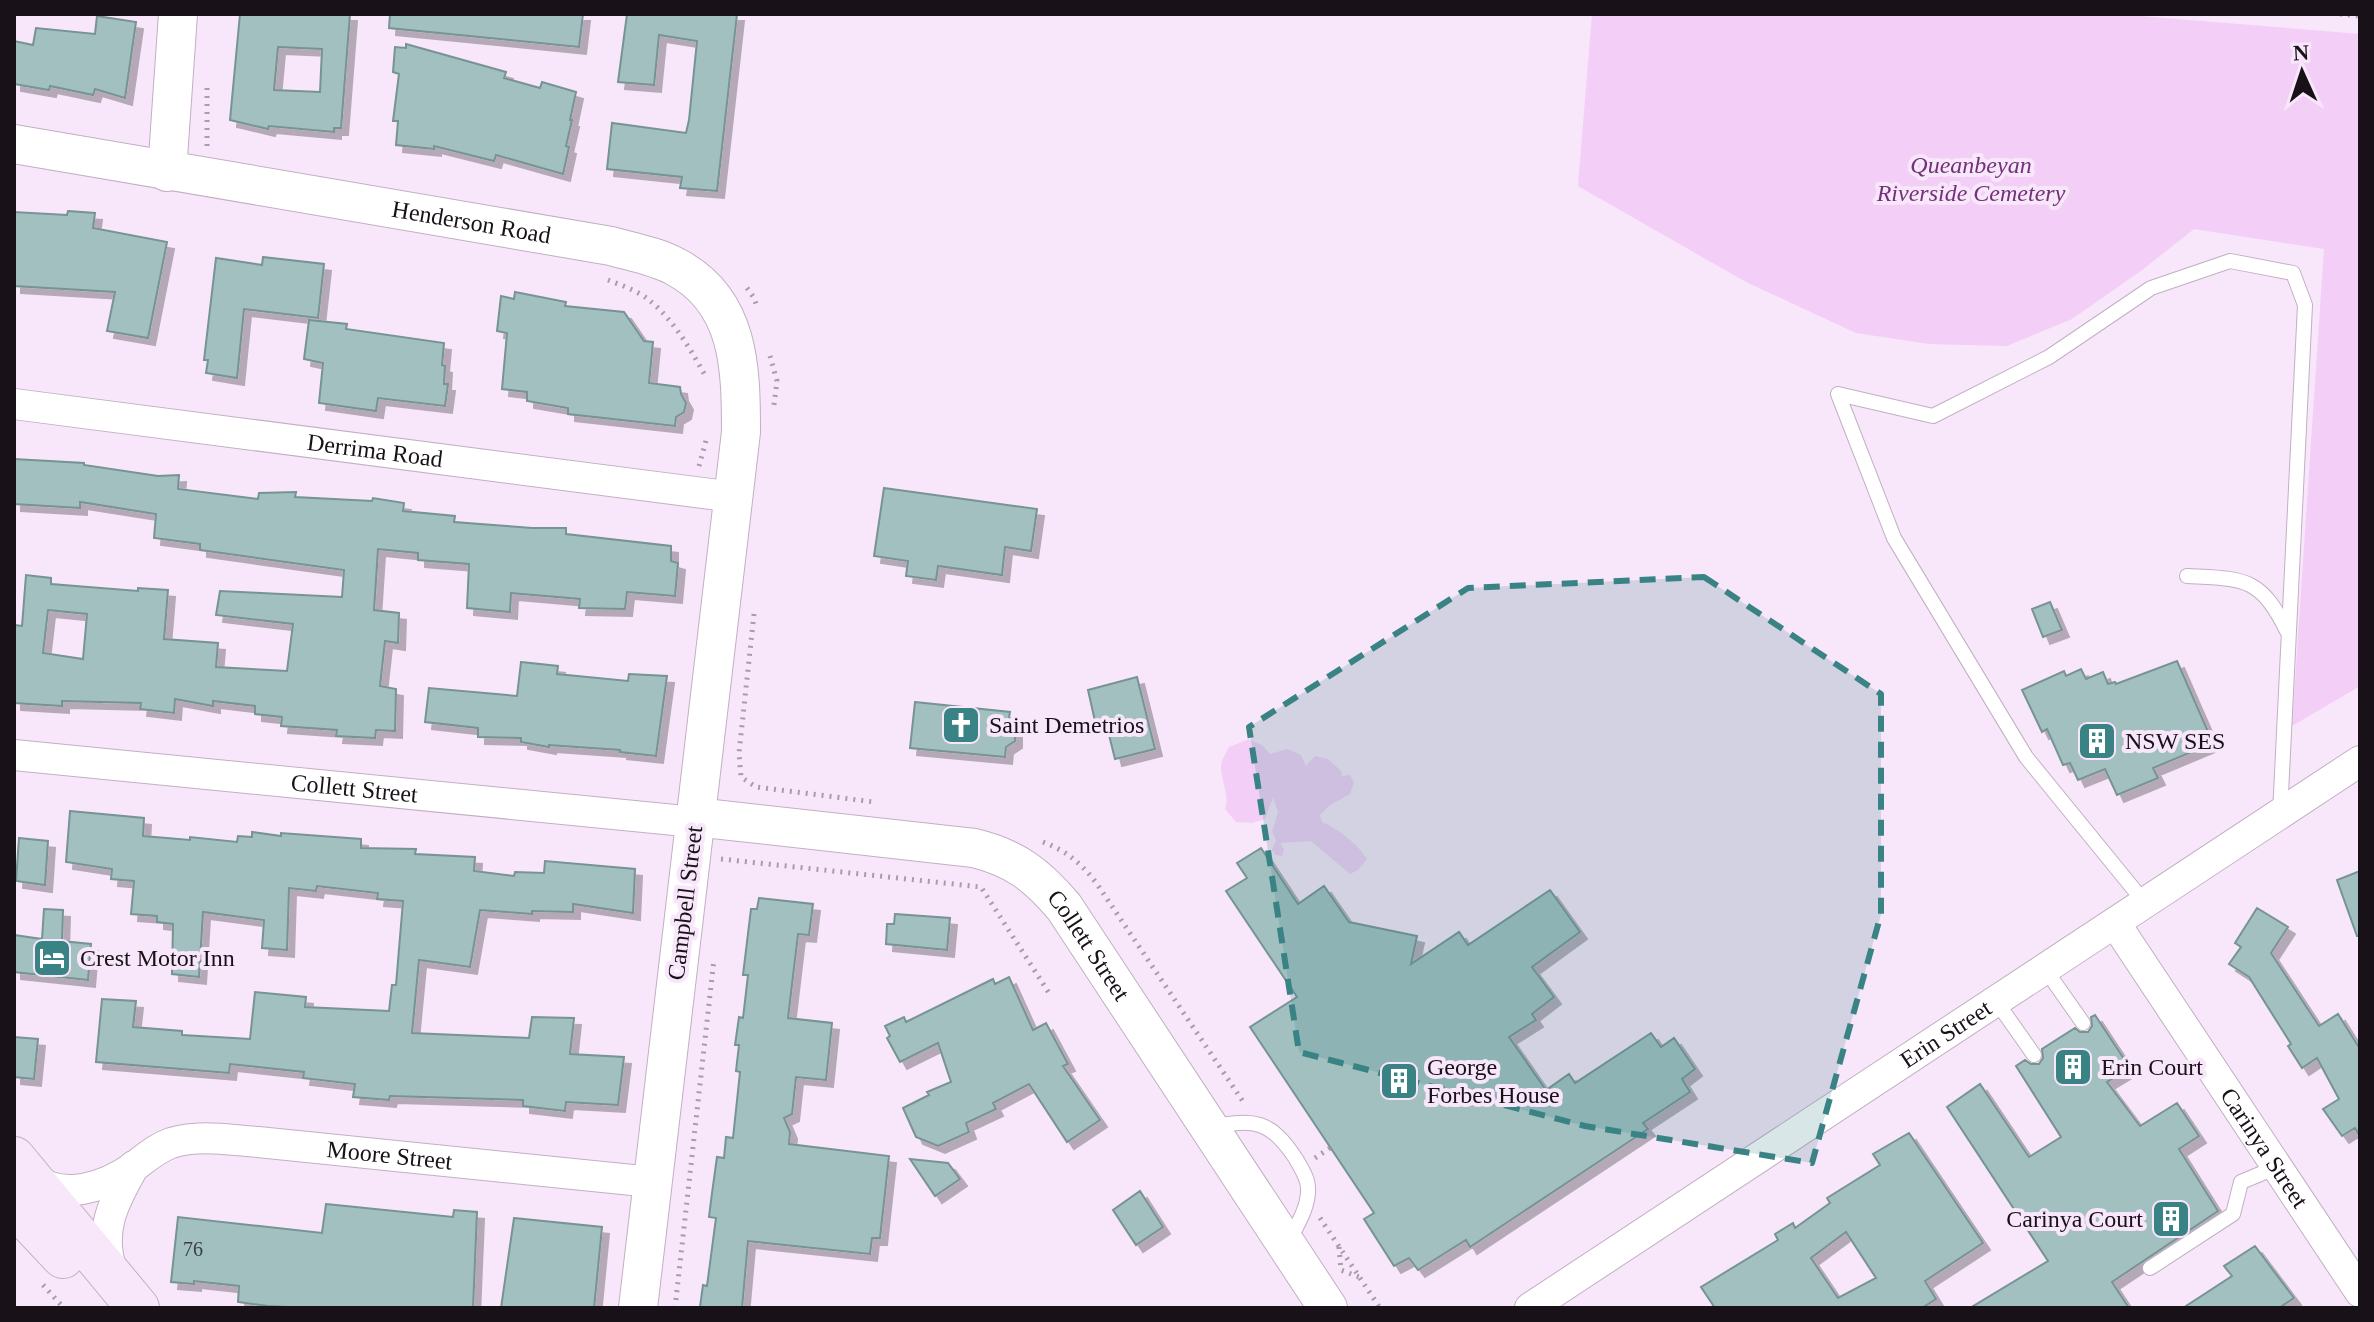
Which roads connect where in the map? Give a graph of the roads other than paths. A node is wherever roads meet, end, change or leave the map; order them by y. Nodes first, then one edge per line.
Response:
1 (178, 14) edge
2 (14, 144) edge
3 (167, 172) junction
4 (14, 404) edge
5 (716, 495) junction
6 (2187, 576) dead end
7 (2289, 635) junction
8 (14, 755) edge
9 (2360, 761) edge
10 (2280, 814) junction
11 (705, 845) junction
12 (2145, 903) junction
13 (2115, 923) junction
14 (2045, 969) junction
15 (1996, 1001) junction
16 (2083, 1023) dead end
17 (2034, 1055) dead end
18 (1210, 1127) junction
19 (134, 1166) junction
20 (2277, 1167) junction
21 (18, 1178) edge
22 (652, 1182) junction
23 (1287, 1245) junction
24 (2150, 1268) dead end
25 (2360, 1292) edge
26 (125, 1305) edge
27 (638, 1308) edge
28 (1328, 1308) edge
29 (1530, 1308) edge

1 - 3 street
2 - 3 street, Henderson Road
3 - 5 street, Henderson Road
4 - 5 street, Derrima Road
5 - 11 street, Campbell Street
6 - 7 lane
7 - 10 lane
7 - 12 lane
8 - 11 street, Collett Street
9 - 10 street, Erin Street
10 - 12 street, Erin Street
11 - 18 street, Collett Street
11 - 22 street, Campbell Street
12 - 13 street, Erin Street
13 - 14 street, Erin Street
13 - 20 street, Carinya Street
14 - 15 street, Erin Street
14 - 16 lane
15 - 17 lane
15 - 29 street, Erin Street
18 - 23 street, Collett Street
18 - 23 lane
19 - 21 street, Moore Street
19 - 22 street, Moore Street
19 - 26 street, Moore Street
20 - 24 lane
20 - 25 street, Carinya Street
21 - 26 main road
22 - 27 street, Campbell Street
23 - 28 street, Collett Street

